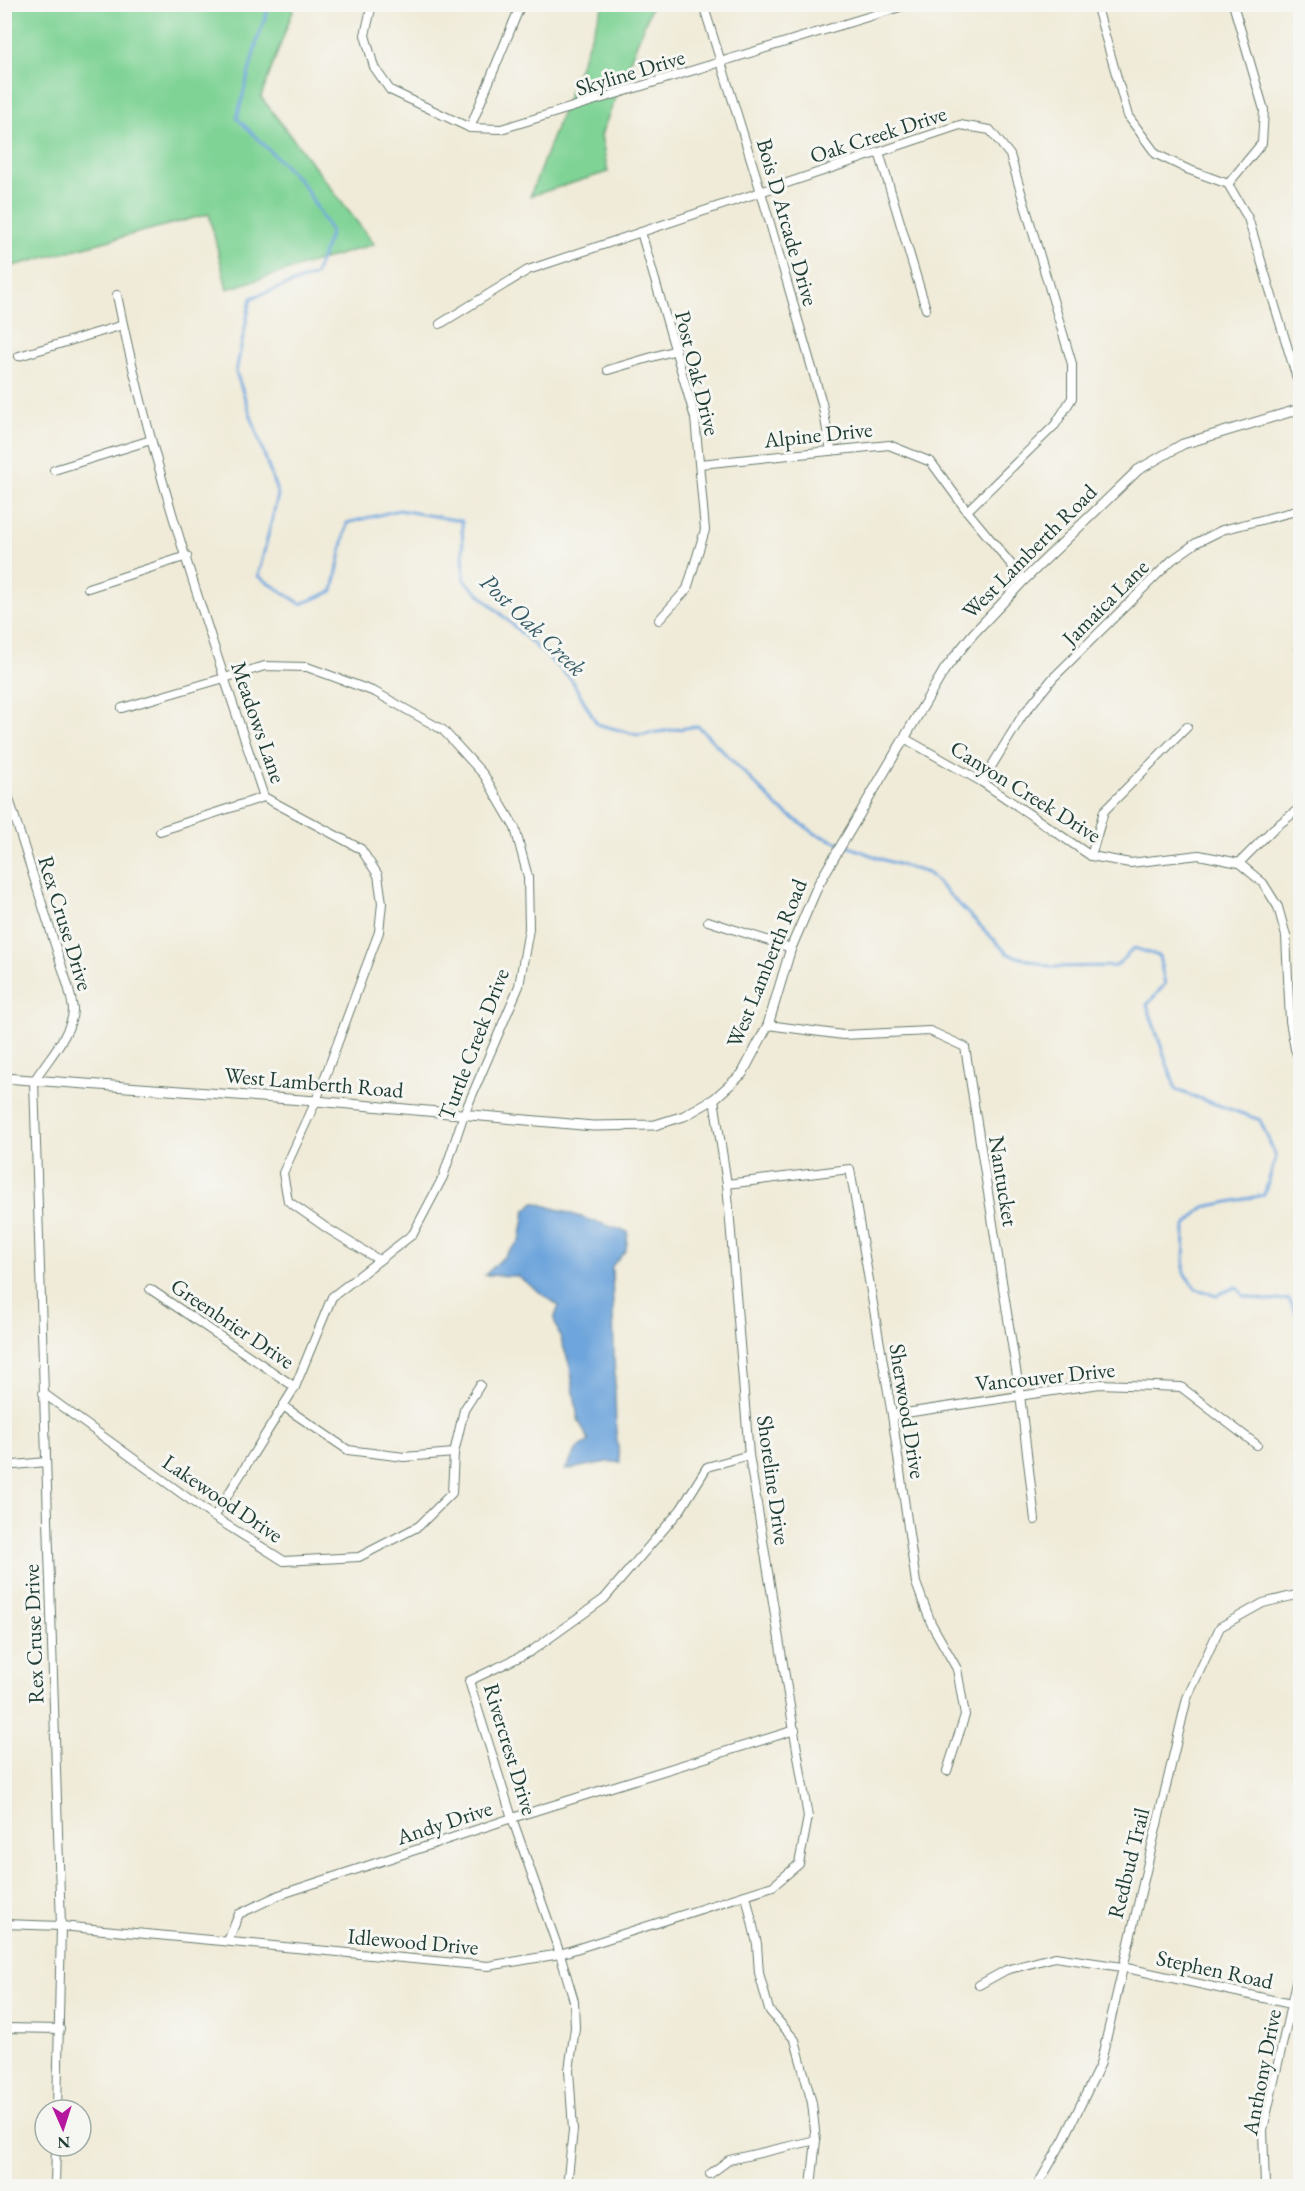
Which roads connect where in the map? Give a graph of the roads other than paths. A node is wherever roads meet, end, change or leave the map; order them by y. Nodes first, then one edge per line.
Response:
1 (372, 4) edge
2 (521, 4) edge
3 (703, 4) edge
4 (910, 4) edge
5 (1096, 4) edge
6 (1233, 4) edge
7 (722, 63) junction
8 (470, 128) junction
9 (879, 152) junction
10 (1228, 184) junction
11 (761, 192) junction
12 (641, 232) junction
13 (117, 295) dead end
14 (926, 309) dead end
15 (440, 324) dead end
16 (123, 326) junction
17 (676, 350) junction
18 (19, 356) dead end
19 (608, 370) dead end
20 (1300, 388) edge
21 (1300, 409) edge
22 (151, 440) junction
23 (831, 450) junction
24 (700, 465) junction
25 (54, 470) dead end
26 (1300, 510) edge
27 (967, 511) junction
28 (186, 556) junction
29 (1024, 579) junction
30 (88, 588) dead end
31 (659, 620) dead end
32 (224, 677) junction
33 (123, 708) dead end
34 (1187, 726) dead end
35 (904, 738) junction
36 (982, 782) junction
37 (4, 783) edge
38 (264, 797) junction
39 (1300, 808) edge
40 (160, 831) dead end
41 (1091, 856) junction
42 (1239, 863) junction
43 (708, 921) dead end
44 (791, 948) junction
45 (768, 1025) junction
46 (1300, 1062) edge
47 (4, 1078) edge
48 (34, 1081) junction
49 (714, 1099) junction
50 (316, 1101) junction
51 (464, 1114) junction
52 (727, 1184) junction
53 (379, 1260) junction
54 (150, 1289) dead end
55 (480, 1385) dead end
56 (295, 1387) junction
57 (43, 1393) junction
58 (1020, 1395) junction
59 (283, 1406) junction
60 (892, 1415) junction
61 (1257, 1444) dead end
62 (454, 1453) junction
63 (749, 1455) junction
64 (46, 1462) junction
65 (4, 1466) edge
66 (214, 1516) junction
67 (1035, 1520) dead end
68 (1300, 1594) edge
69 (795, 1730) junction
70 (947, 1771) dead end
71 (512, 1818) junction
72 (799, 1864) joint
73 (746, 1895) junction
74 (4, 1924) edge
75 (61, 1926) junction
76 (228, 1941) junction
77 (560, 1954) junction
78 (1300, 1965) edge
79 (1122, 1967) junction
80 (979, 1985) dead end
81 (1296, 2005) edge
82 (4, 2028) edge
83 (60, 2029) junction
84 (57, 2098) edge
85 (816, 2140) junction
86 (56, 2158) edge
87 (710, 2174) dead end
88 (55, 2187) edge
89 (567, 2187) edge
90 (811, 2187) edge
91 (1037, 2187) edge
92 (1265, 2187) edge

1 - 8 street, Skyline Drive
2 - 8 street
3 - 7 street, Bois D Arcade Drive
4 - 7 street, Skyline Drive
5 - 10 street
6 - 10 street
7 - 8 street, Skyline Drive
7 - 11 street, Bois D Arcade Drive
9 - 11 street, Oak Creek Drive
9 - 14 street
9 - 27 street, Oak Creek Drive
10 - 20 street
11 - 12 street, Oak Creek Drive
11 - 23 street, Bois D Arcade Drive
12 - 15 street, Oak Creek Drive
12 - 17 street, Post Oak Drive
13 - 16 street, Meadows Lane
16 - 18 street
16 - 22 street, Meadows Lane
17 - 19 street
17 - 24 street, Post Oak Drive
21 - 29 street, West Lamberth Road
22 - 25 street
22 - 28 street, Meadows Lane
23 - 24 street, Alpine Drive
23 - 27 street, Alpine Drive
24 - 31 street, Post Oak Drive
26 - 36 street, Jamaica Lane
27 - 29 street, Alpine Drive
28 - 30 street
28 - 32 street, Meadows Lane
29 - 35 street, West Lamberth Road
32 - 33 street, Turtle Creek Drive
32 - 38 street, Meadows Lane
32 - 51 street, Turtle Creek Drive
34 - 41 street
35 - 36 street, Canyon Creek Drive
35 - 44 street, West Lamberth Road
36 - 41 street, Canyon Creek Drive
37 - 48 street, Rex Cruse Drive
38 - 40 street
38 - 50 street, Meadows Lane
39 - 42 street
41 - 42 street, Canyon Creek Drive
42 - 46 street, Canyon Creek Drive
43 - 44 street
44 - 45 street, West Lamberth Road
45 - 49 street, West Lamberth Road
45 - 58 street, Nantucket
47 - 48 street, West Lamberth Road
48 - 50 street, West Lamberth Road
48 - 57 street, Rex Cruse Drive
49 - 51 street, West Lamberth Road
49 - 52 street, Shoreline Drive
50 - 51 street, West Lamberth Road
50 - 53 street, Meadows Lane
51 - 53 street, Turtle Creek Drive
52 - 60 street, Sherwood Drive
52 - 63 street, Shoreline Drive
53 - 56 street, Turtle Creek Drive
54 - 56 street, Greenbrier Drive
55 - 62 street, Lakewood Drive
56 - 59 street, Turtle Creek Drive
57 - 64 street, Rex Cruse Drive
57 - 66 street, Lakewood Drive
58 - 60 street, Vancouver Drive
58 - 61 street, Vancouver Drive
58 - 67 street, Nantucket
59 - 62 street, Greenbrier Drive
59 - 66 street, Turtle Creek Drive
60 - 70 street, Sherwood Drive
62 - 66 street, Lakewood Drive
63 - 69 street, Shoreline Drive
63 - 71 street, Rivercrest Drive
64 - 65 street
64 - 75 street, Rex Cruse Drive
68 - 79 street, Redbud Trail
69 - 71 street, Andy Drive
69 - 72 street, Shoreline Drive
71 - 76 street, Andy Drive
71 - 77 street, Rivercrest Drive
72 - 73 street, Idlewood Drive
73 - 77 street, Idlewood Drive
73 - 85 street
74 - 75 street, Idlewood Drive
75 - 76 street, Idlewood Drive
75 - 83 street, Rex Cruse Drive
76 - 77 street, Idlewood Drive
77 - 89 street, Rivercrest Drive
78 - 81 street, Anthony Drive
79 - 80 street, Stephen Road
79 - 81 street, Stephen Road
79 - 91 street, Redbud Trail
81 - 92 street, Anthony Drive
82 - 83 street
83 - 84 street, Rex Cruse Drive
85 - 87 street
85 - 90 street
86 - 88 street

